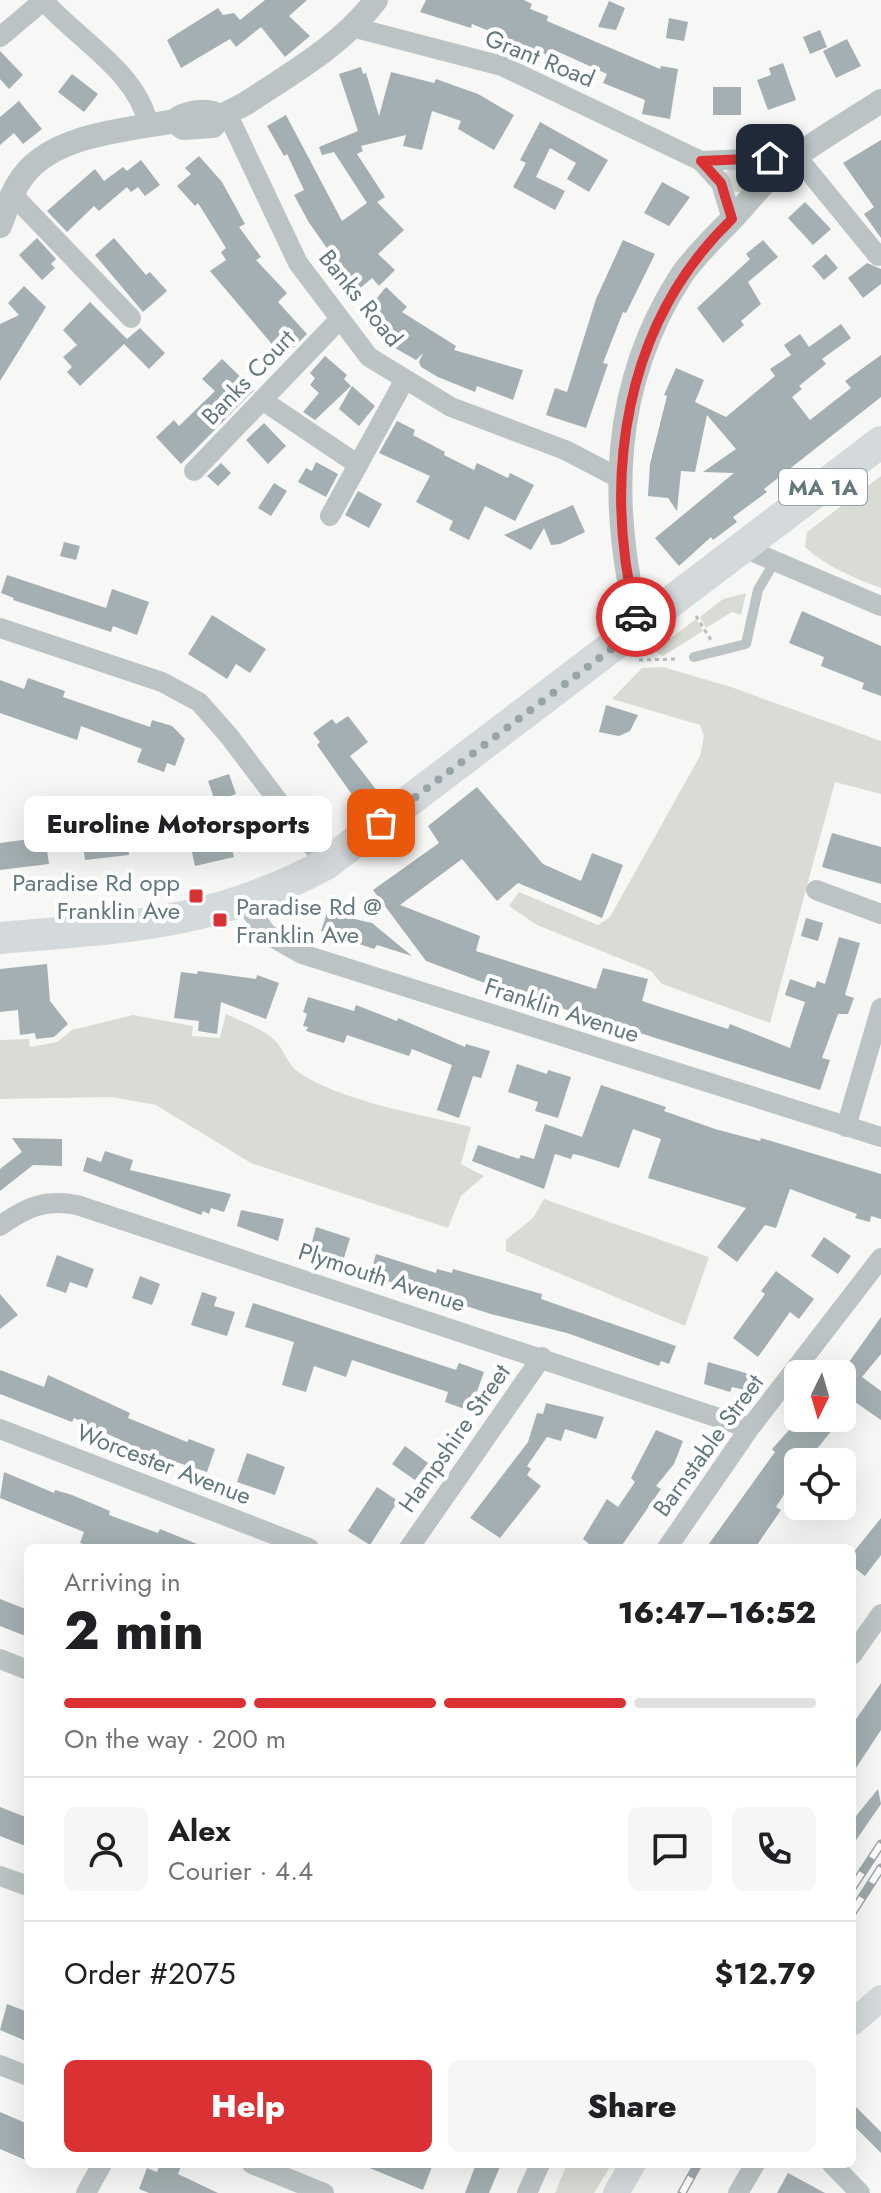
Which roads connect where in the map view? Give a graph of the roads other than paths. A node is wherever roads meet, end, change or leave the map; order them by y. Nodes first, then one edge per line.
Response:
1 (44, 0) edge
2 (376, 0) edge
3 (352, 27) junction
4 (0, 37) edge
5 (881, 101) edge
6 (223, 115) junction
7 (149, 126) junction
8 (797, 157) junction
9 (701, 161) junction
10 (12, 194) junction
11 (732, 219) junction
12 (0, 226) edge
13 (878, 256) dead end
14 (131, 318) dead end
15 (339, 320) junction
16 (404, 381) junction
17 (262, 400) junction
18 (881, 442) edge
19 (357, 464) junction
20 (194, 471) dead end
21 (619, 478) junction
22 (330, 516) dead end
23 (744, 548) junction
24 (775, 561) junction
25 (881, 606) edge
26 (0, 628) edge
27 (639, 644) junction
28 (694, 657) road end
29 (326, 864) junction
30 (816, 890) dead end
31 (245, 903) junction
32 (881, 914) edge
33 (0, 938) edge
34 (881, 1008) edge
35 (846, 1127) junction
36 (881, 1137) edge
37 (0, 1226) edge
38 (881, 1258) edge
39 (542, 1357) junction
40 (749, 1428) junction
41 (0, 1429) edge
42 (296, 1544) edge
43 (412, 1544) edge
44 (670, 1544) edge
45 (881, 1614) edge
46 (856, 1649) edge
47 (0, 1659) edge
48 (24, 1668) edge
49 (0, 1876) edge
50 (24, 1885) edge
51 (881, 1998) edge
52 (856, 2020) edge
53 (0, 2065) edge
54 (24, 2074) edge
55 (100, 2168) edge
56 (262, 2168) edge
57 (538, 2168) edge
58 (631, 2168) edge
59 (753, 2168) edge
60 (836, 2168) edge
61 (86, 2193) edge
62 (324, 2193) edge
63 (527, 2193) edge
64 (616, 2193) edge
65 (738, 2193) edge
66 (860, 2193) edge

1 - 4 street
1 - 7 street
2 - 3 street
3 - 6 street
3 - 9 street, Grant Road
5 - 8 street
6 - 7 street
6 - 15 street, Banks Road
7 - 10 street
8 - 9 street, Grant Road
8 - 11 street
8 - 13 street
9 - 11 street, Grant Road
10 - 12 street
10 - 14 street
11 - 21 street
15 - 16 street, Banks Road
15 - 17 street, Banks Court
16 - 19 street
16 - 21 street, Banks Road
17 - 19 street
17 - 20 street, Banks Court
18 - 23 highway, MA 1A
19 - 22 street
21 - 27 street
23 - 24 street
23 - 27 highway, MA 1A
24 - 25 street
24 - 28 lane
26 - 29 street
27 - 29 highway, MA 1A
29 - 31 highway, MA 1A
30 - 32 street
31 - 33 highway, MA 1A
31 - 35 street, Franklin Avenue
34 - 35 street
35 - 36 street, Franklin Avenue
37 - 39 street, Plymouth Avenue
38 - 40 street, Barnstable Street
39 - 40 street, Plymouth Avenue
39 - 43 street, Hampshire Street
40 - 44 street, Barnstable Street
41 - 42 street, Worcester Avenue
45 - 46 street
47 - 48 street
49 - 50 street
51 - 52 main road
53 - 54 street
55 - 61 street
56 - 62 street
57 - 63 street
58 - 64 main road
59 - 65 street
60 - 66 street

